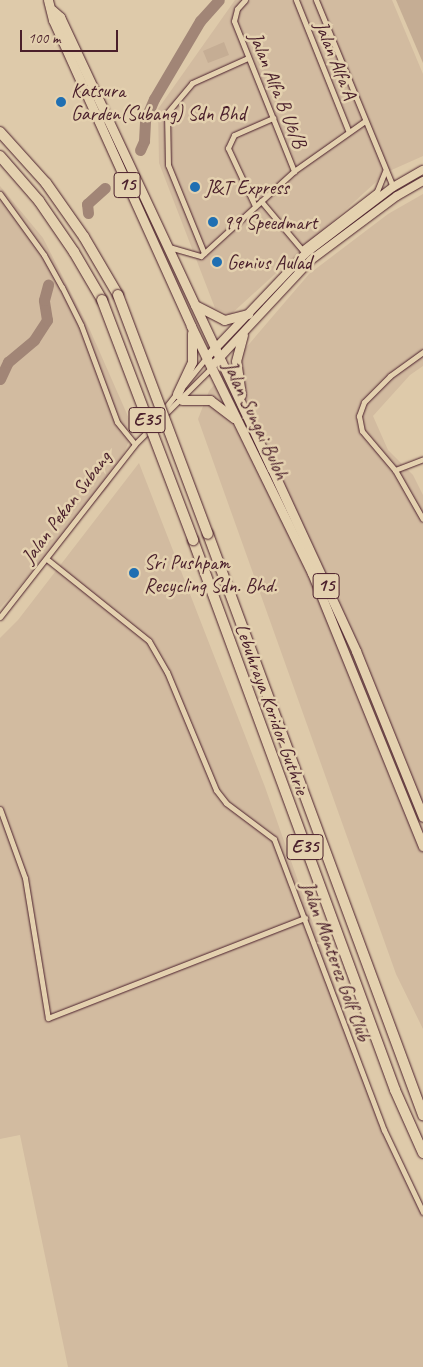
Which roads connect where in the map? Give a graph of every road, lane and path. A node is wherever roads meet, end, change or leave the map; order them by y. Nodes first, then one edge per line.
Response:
1 (245, 0) edge
2 (296, 0) edge
3 (316, 0) edge
4 (50, 4) edge
5 (248, 58) junction
6 (273, 118) junction
7 (365, 121) junction
8 (348, 130) junction
9 (0, 132) edge
10 (0, 156) edge
11 (385, 168) junction
12 (423, 170) edge
13 (294, 171) junction
14 (423, 181) edge
15 (392, 187) junction
16 (0, 194) edge
17 (2, 200) edge
18 (261, 201) junction
19 (255, 206) junction
20 (168, 247) junction
21 (304, 251) junction
22 (204, 253) junction
23 (195, 305) junction
24 (248, 314) junction
25 (191, 326) junction
26 (244, 335) junction
27 (215, 349) junction
28 (423, 352) edge
29 (207, 358) junction
30 (220, 358) junction
31 (212, 366) junction
32 (179, 397) junction
33 (240, 400) junction
34 (236, 420) junction
35 (135, 444) junction
36 (423, 458) edge
37 (395, 470) junction
38 (423, 519) edge
39 (48, 560) junction
40 (0, 617) edge
41 (0, 808) edge
42 (423, 817) edge
43 (423, 846) edge
44 (305, 918) junction
45 (423, 1115) edge
46 (423, 1153) edge
47 (423, 1212) edge

1 - 5 street, Jalan Alfa B U6/B
2 - 8 street, Jalan Alfa A
3 - 7 street
4 - 20 highway, Jalan Sungai Buloh / 15
4 - 25 highway, Jalan Sungai Buloh / 15
5 - 6 street, Jalan Alfa B U6/B
5 - 22 street
6 - 13 street, Jalan Alfa B U6/B
6 - 19 street
7 - 8 street
7 - 11 street
8 - 13 street
9 - 45 highway, Lebuhraya Koridor Guthrie / E35, bridge
10 - 46 highway, Lebuhraya Koridor Guthrie / E35, bridge
11 - 15 street
11 - 21 street
12 - 15 main road
13 - 18 street
14 - 26 main road
15 - 21 main road
16 - 17 street
17 - 35 street
18 - 19 street
18 - 21 street
19 - 22 street
20 - 22 street
20 - 23 highway, Jalan Sungai Buloh / 15
21 - 24 main road
23 - 24 highway
23 - 27 highway, Jalan Sungai Buloh / 15
24 - 27 main road
25 - 29 highway, Jalan Sungai Buloh / 15
25 - 32 highway
26 - 30 main road
26 - 33 highway
27 - 29 main road
27 - 30 highway, Jalan Sungai Buloh / 15
28 - 37 street
29 - 31 highway, Jalan Sungai Buloh / 15
29 - 32 street
30 - 31 main road
30 - 33 highway, Jalan Sungai Buloh / 15
31 - 32 street
31 - 34 highway, Jalan Sungai Buloh / 15
32 - 34 highway
32 - 35 street, Jalan Pekan Subang
33 - 42 highway, Jalan Sungai Buloh / 15
34 - 43 highway, Jalan Sungai Buloh / 15
35 - 39 street, Jalan Pekan Subang
36 - 37 street
37 - 38 street
39 - 40 street, Jalan Pekan Subang
39 - 44 street, Jalan Monterez Golf Club
41 - 44 street
44 - 47 street, Jalan Monterez Golf Club

